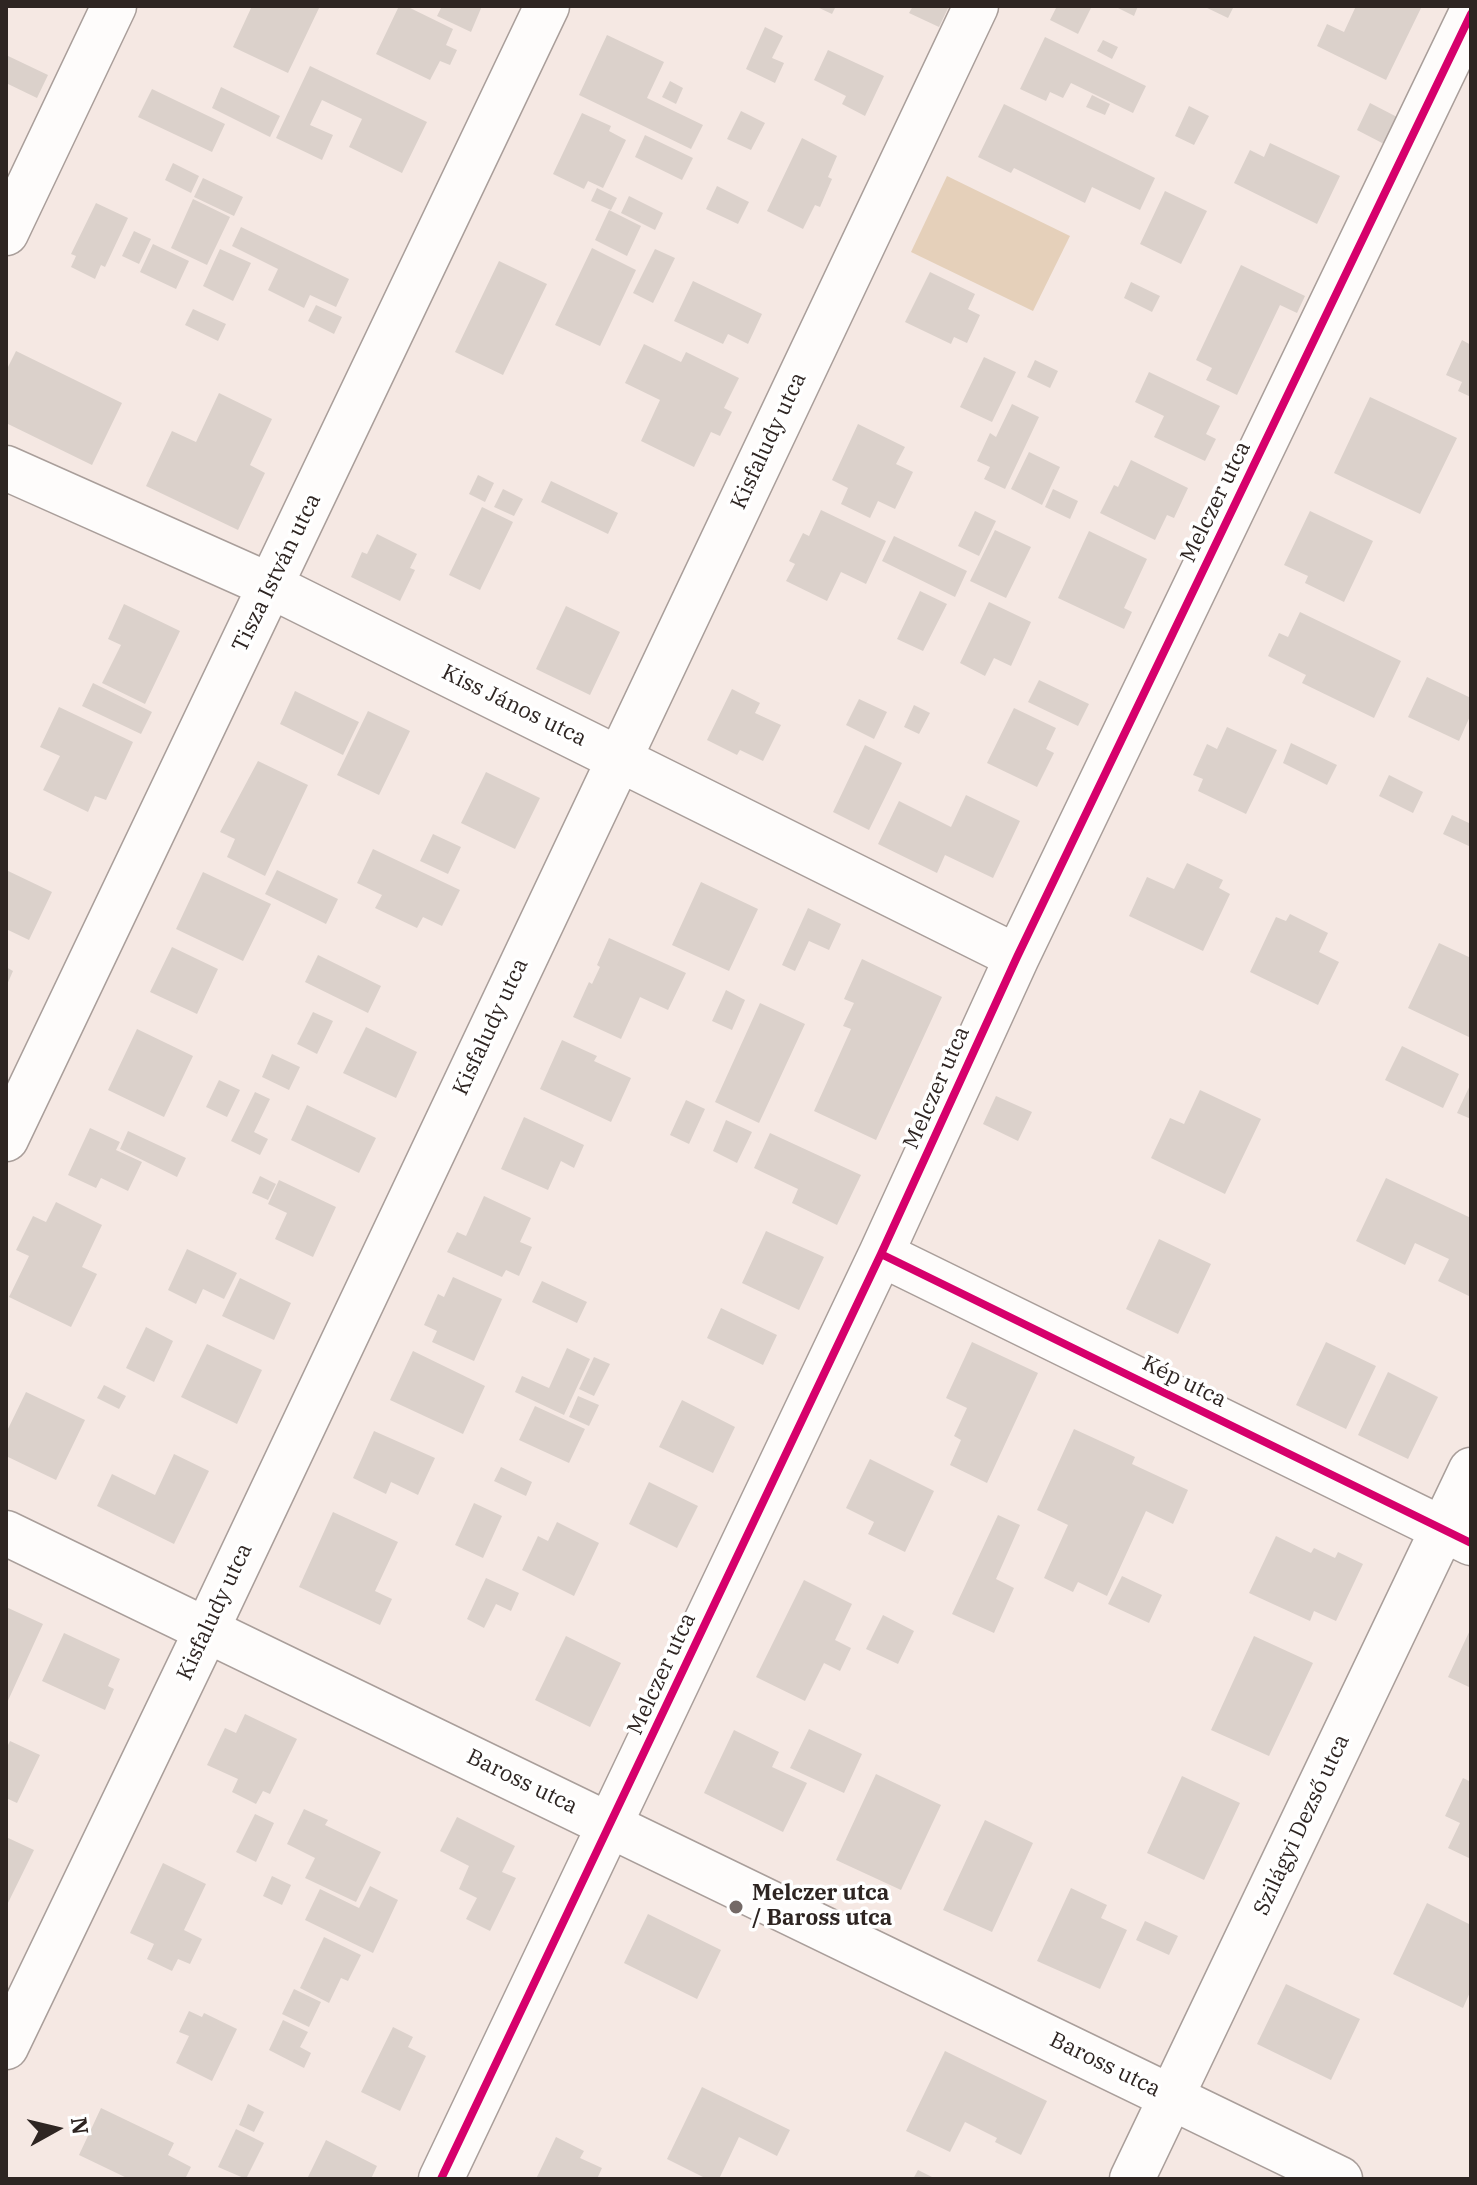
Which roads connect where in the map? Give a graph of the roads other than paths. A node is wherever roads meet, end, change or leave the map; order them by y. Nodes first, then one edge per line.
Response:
1 (114, 6) edge
2 (547, 6) edge
3 (976, 6) edge
4 (1471, 14) edge
5 (6, 233) edge
6 (6, 468) edge
7 (271, 586) junction
8 (619, 757) junction
9 (1017, 957) junction
10 (6, 1139) edge
11 (881, 1254) junction
12 (1471, 1470) edge
13 (6, 1533) edge
14 (1457, 1536) edge
15 (206, 1630) junction
16 (611, 1824) junction
17 (6, 2047) edge
18 (1172, 2098) junction
19 (441, 2179) edge
20 (1132, 2179) edge
21 (1340, 2179) edge

1 - 5 street
2 - 7 street, Tisza István utca
3 - 8 street, Kisfaludy utca
4 - 9 street, Melczer utca
6 - 7 street, Kiss János utca
7 - 8 street, Kiss János utca
7 - 10 street, Tisza István utca
8 - 9 street, Kiss János utca
8 - 15 street, Kisfaludy utca
9 - 11 street, Melczer utca
11 - 14 street, Kép utca
11 - 16 street, Melczer utca
12 - 14 street, Szilágyi Dezső utca
13 - 15 street, Baross utca
14 - 18 street, Szilágyi Dezső utca
15 - 16 street, Baross utca
15 - 17 street, Kisfaludy utca
16 - 18 street, Baross utca
16 - 19 street, Melczer utca
18 - 20 street, Szilágyi Dezső utca
18 - 21 street, Baross utca

